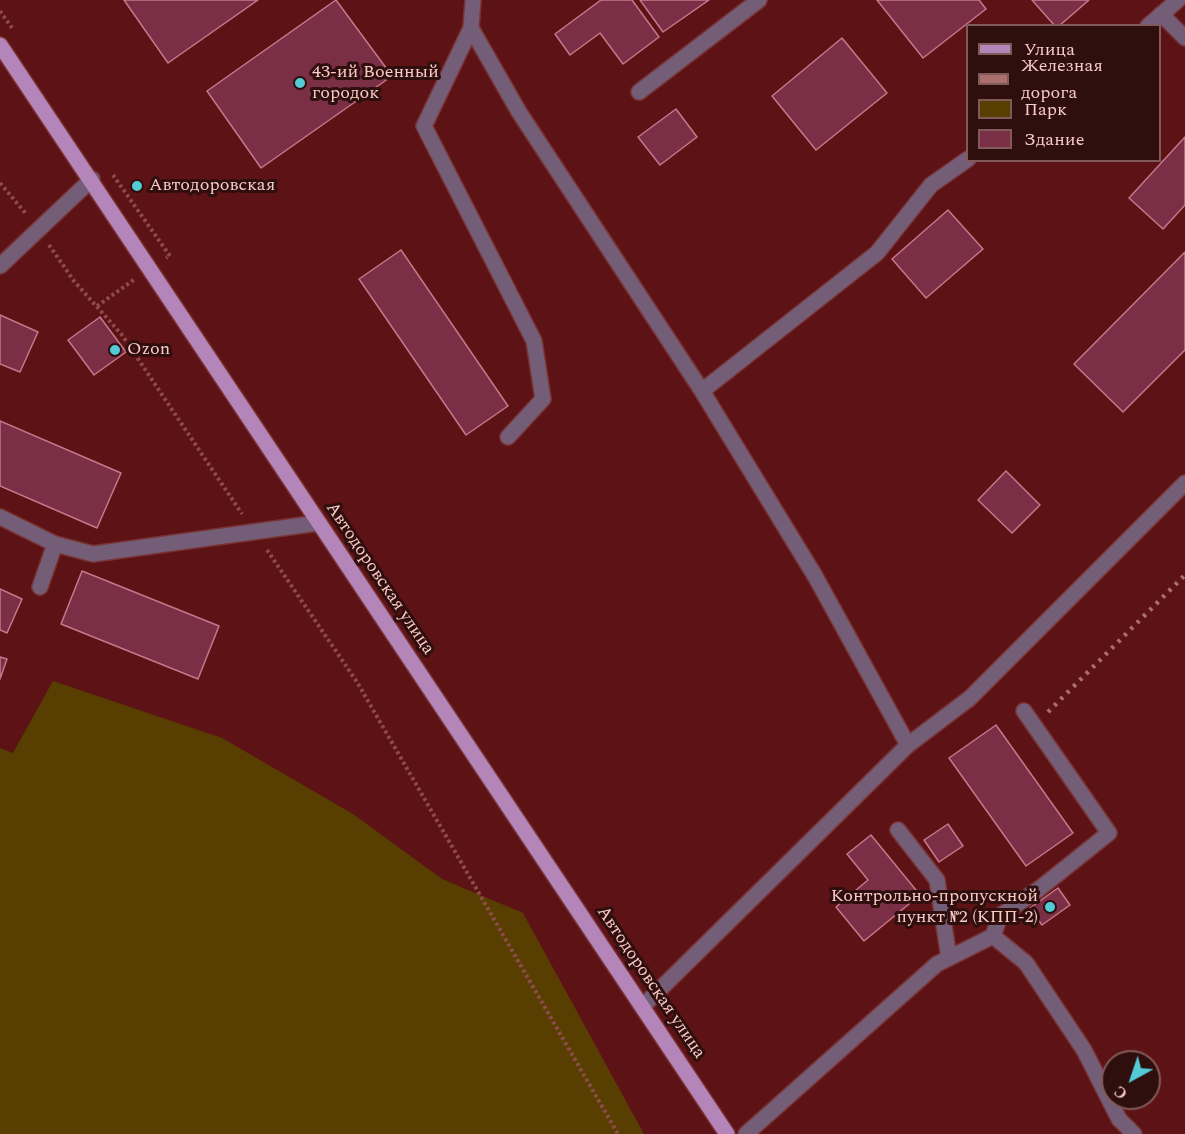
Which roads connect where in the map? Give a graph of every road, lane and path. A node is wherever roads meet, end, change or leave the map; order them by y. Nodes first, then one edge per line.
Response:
1 (473, 0) edge
2 (759, 0) edge
3 (1178, 0) edge
4 (1161, 14) junction
5 (1150, 24) edge
6 (471, 28) junction
7 (1185, 38) edge
8 (0, 45) edge
9 (639, 92) dead end
10 (966, 160) edge
11 (92, 179) junction
12 (0, 183) edge
13 (38, 230) junction
14 (0, 266) edge
15 (702, 391) junction
16 (508, 437) dead end
17 (1185, 483) edge
18 (0, 517) edge
19 (318, 523) junction
20 (254, 531) junction
21 (56, 544) junction
22 (40, 587) dead end
23 (1024, 711) dead end
24 (908, 745) junction
25 (898, 830) dead end
26 (993, 936) junction
27 (949, 958) junction
28 (643, 1006) junction
29 (618, 1134) edge
30 (727, 1134) edge
31 (746, 1134) edge
32 (1134, 1134) edge

1 - 6 lane
2 - 9 lane
3 - 4 lane
4 - 5 lane
4 - 7 lane
6 - 15 lane
6 - 16 lane
8 - 11 main road, Автодоровская улица
10 - 15 lane
11 - 13 lane
11 - 19 main road, Автодоровская улица
12 - 13 path
13 - 14 lane
13 - 20 path
15 - 24 lane
17 - 24 lane
18 - 21 lane
19 - 20 lane
19 - 28 main road, Автодоровская улица
20 - 21 lane
20 - 29 path
21 - 22 lane
23 - 26 lane
24 - 28 lane
25 - 27 lane
26 - 27 lane
26 - 32 lane
27 - 31 lane
28 - 30 main road, Автодоровская улица

